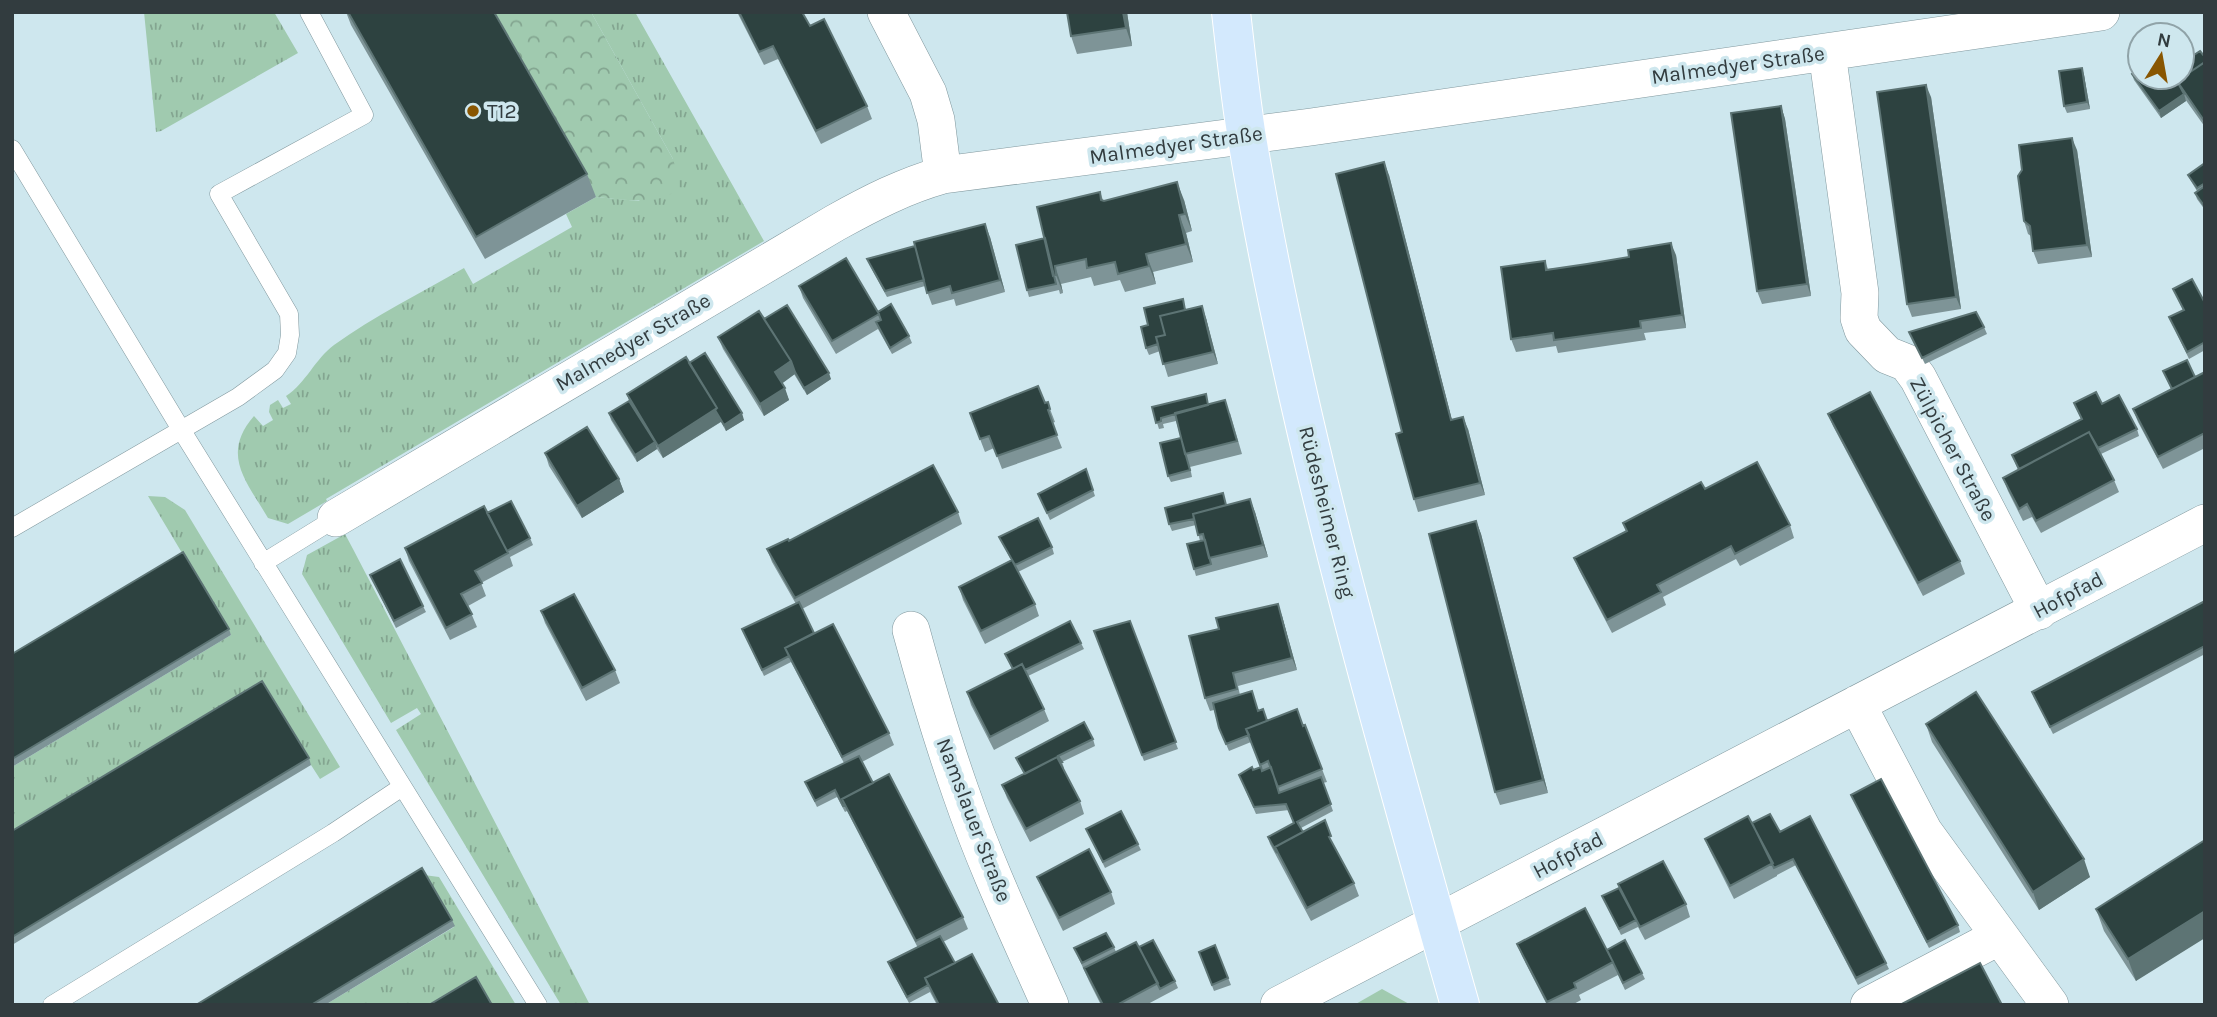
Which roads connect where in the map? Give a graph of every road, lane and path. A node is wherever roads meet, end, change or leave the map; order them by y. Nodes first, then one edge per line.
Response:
1 (309, 12) edge
2 (886, 12) edge
3 (1231, 12) edge
4 (2101, 12) edge
5 (2008, 19) edge
6 (1827, 52) junction
7 (1246, 135) junction
8 (12, 149) edge
9 (943, 175) junction
10 (182, 431) junction
11 (335, 517) joint
12 (2205, 523) edge
13 (12, 528) edge
14 (263, 563) junction
15 (2039, 611) junction
16 (911, 630) dead end
17 (1857, 704) junction
18 (402, 787) junction
19 (1437, 924) junction
20 (2000, 936) junction
21 (52, 1005) edge
22 (538, 1005) edge
23 (1050, 1005) edge
24 (1279, 1005) edge
25 (1460, 1005) edge
26 (1869, 1005) edge
27 (2050, 1005) edge

1 - 10 lane
2 - 9 street
3 - 7 main road, Rüdesheimer Ring
4 - 5 street, Malmedyer Straße
5 - 6 street, Malmedyer Straße
6 - 7 street, Malmedyer Straße
6 - 15 street, Zülpicher Straße
7 - 9 street, Malmedyer Straße
7 - 19 main road, Rüdesheimer Ring
8 - 10 lane
9 - 11 street, Malmedyer Straße
10 - 13 lane
10 - 14 lane
11 - 14 lane
12 - 15 street, Hofpfad
14 - 18 lane
15 - 17 street, Hofpfad
16 - 23 street, Namslauer Straße
17 - 19 street, Hofpfad
17 - 20 street
18 - 21 lane
18 - 22 lane
19 - 24 street, Hofpfad
19 - 25 main road, Rüdesheimer Ring
20 - 26 street
20 - 27 street

